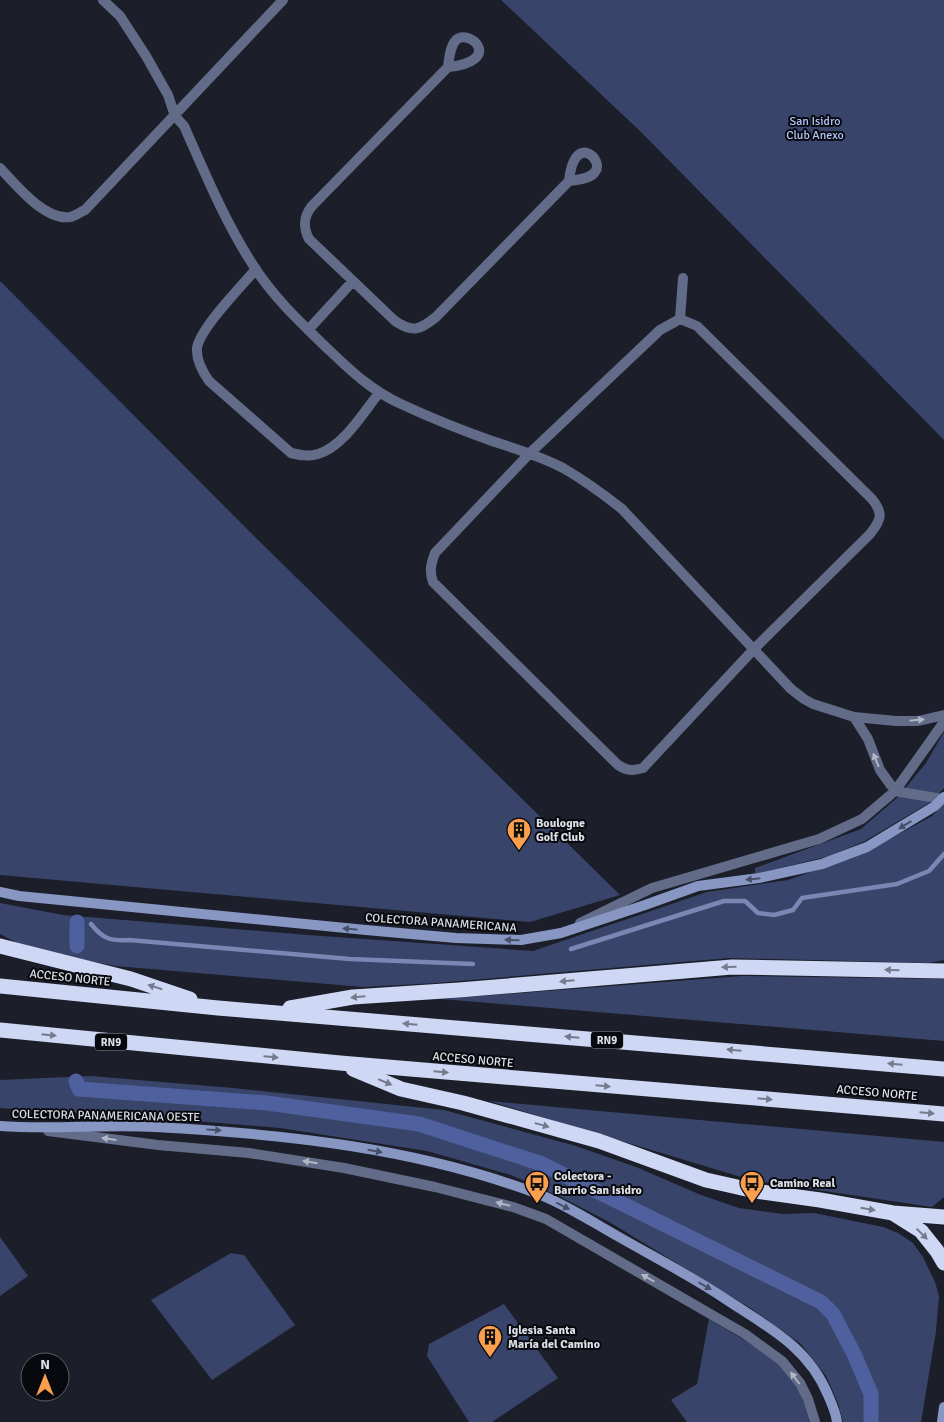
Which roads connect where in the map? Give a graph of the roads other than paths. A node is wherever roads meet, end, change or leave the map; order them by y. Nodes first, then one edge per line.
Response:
1 (103, 0) edge
2 (283, 0) edge
3 (448, 67) dead end
4 (175, 116) junction
5 (0, 168) edge
6 (570, 182) dead end
7 (256, 270) junction
8 (683, 278) dead end
9 (353, 281) junction
10 (680, 319) junction
11 (308, 330) junction
12 (379, 393) junction
13 (530, 453) junction
14 (754, 649) junction
15 (944, 715) edge
16 (854, 717) junction
17 (944, 722) edge
18 (895, 791) junction
19 (943, 798) edge
20 (0, 892) edge
21 (562, 933) junction
22 (0, 946) edge
23 (943, 970) edge
24 (0, 986) edge
25 (218, 1008) junction
26 (269, 1012) junction
27 (0, 1030) edge
28 (340, 1063) junction
29 (944, 1068) edge
30 (944, 1114) edge
31 (0, 1126) edge
32 (25, 1127) junction
33 (893, 1213) junction
34 (944, 1217) edge
35 (944, 1264) edge
36 (944, 1408) edge
37 (815, 1422) edge
38 (837, 1422) edge
39 (942, 1422) edge

1 - 4 street
2 - 4 street
3 - 9 street
4 - 5 street
4 - 7 street
6 - 9 street
7 - 11 street
7 - 12 street
8 - 10 street
9 - 11 street
10 - 13 street
10 - 14 street
11 - 12 street
12 - 13 street
13 - 14 street
13 - 14 street
14 - 16 street
16 -> 15 street
18 -> 16 street
17 - 18 street
18 - 19 street
18 - 21 street
19 -> 21 street, COLECTORA PANAMERICANA
21 -> 20 street, COLECTORA PANAMERICANA
25 -> 22 highway
23 -> 26 highway
24 - 25 highway, ACCESO NORTE / RN9
25 - 26 highway, ACCESO NORTE / RN9
29 -> 26 highway, ACCESO NORTE / RN9
27 -> 28 highway, ACCESO NORTE / RN9
28 -> 30 highway, ACCESO NORTE / RN9
28 -> 33 highway
31 - 32 street, COLECTORA PANAMERICANA OESTE
37 -> 32 street
32 -> 38 street, COLECTORA PANAMERICANA OESTE
33 - 34 highway
33 -> 35 highway
36 - 39 street

